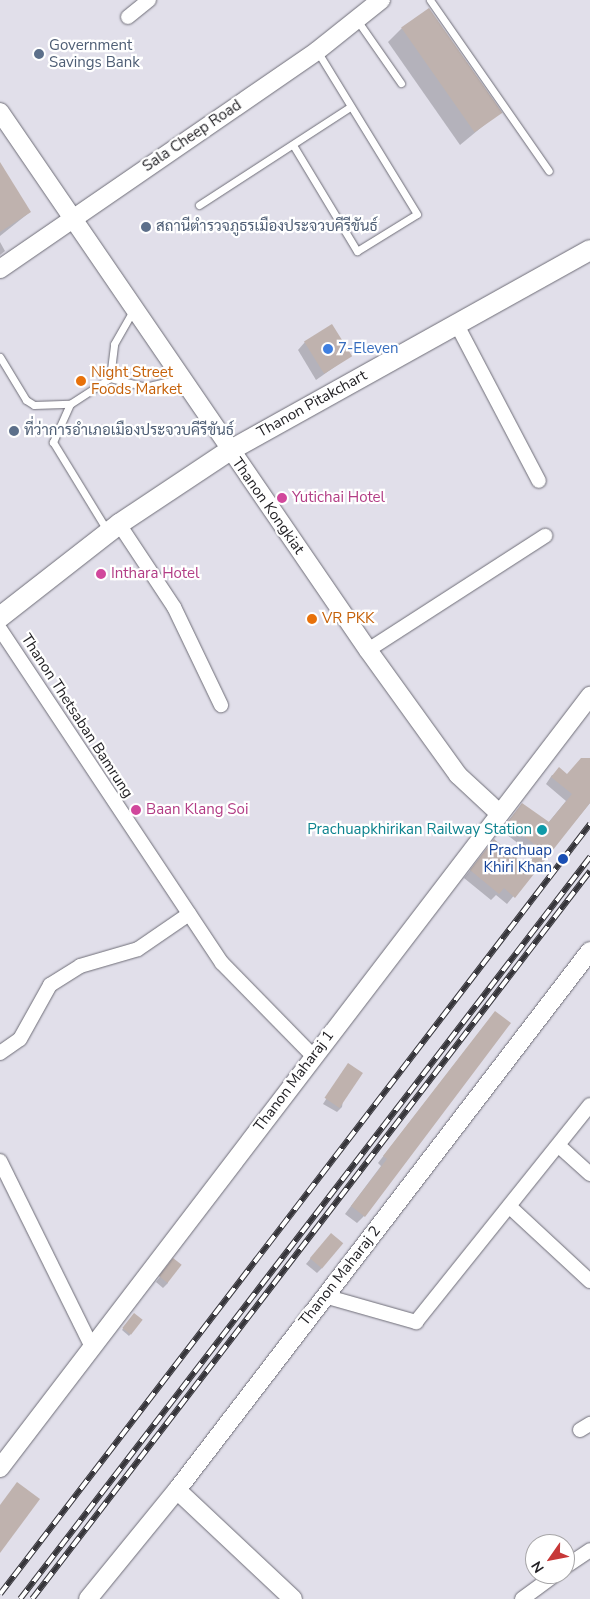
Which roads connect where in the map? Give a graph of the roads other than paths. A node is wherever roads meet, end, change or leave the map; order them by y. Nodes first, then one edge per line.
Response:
1 (149, 0) edge
2 (381, 0) edge
3 (430, 0) edge
4 (128, 17) dead end
5 (357, 20) junction
6 (317, 51) junction
7 (401, 83) dead end
8 (350, 107) junction
9 (0, 112) edge
10 (293, 145) junction
11 (549, 171) dead end
12 (199, 205) dead end
13 (74, 218) junction
14 (590, 250) edge
15 (0, 270) edge
16 (134, 308) junction
17 (457, 325) junction
18 (0, 357) edge
19 (110, 378) junction
20 (180, 378) junction
21 (70, 404) junction
22 (229, 450) junction
23 (539, 481) dead end
24 (114, 528) junction
25 (545, 536) dead end
26 (0, 617) edge
27 (0, 629) edge
28 (368, 650) junction
29 (590, 696) edge
30 (221, 705) dead end
31 (499, 814) junction
32 (188, 914) junction
33 (590, 951) edge
34 (0, 1053) edge
35 (313, 1056) junction
36 (590, 1105) edge
37 (559, 1146) junction
38 (0, 1162) edge
39 (590, 1174) edge
40 (510, 1207) junction
41 (590, 1281) edge
42 (324, 1296) junction
43 (92, 1347) junction
44 (0, 1468) edge
45 (176, 1490) junction
46 (590, 1550) edge
47 (575, 1561) edge
48 (542, 1584) edge
49 (291, 1598) edge
50 (88, 1599) edge
51 (522, 1599) edge

1 - 4 street
2 - 5 street, Sala Cheep Road
3 - 11 lane
5 - 6 street, Sala Cheep Road
5 - 7 lane
6 - 8 lane
6 - 13 street, Sala Cheep Road
8 - 10 lane
8 - 10 lane
9 - 13 street, Thanon Kongkiat
10 - 12 lane
13 - 15 street, Sala Cheep Road
13 - 16 street, Thanon Kongkiat
14 - 17 main road, Thanon Pitakchart
16 - 19 lane
16 - 20 street, Thanon Kongkiat
17 - 22 main road, Thanon Pitakchart
17 - 23 street
18 - 21 lane
19 - 20 lane
19 - 21 lane
20 - 22 street, Thanon Kongkiat
21 - 24 lane
22 - 24 main road, Thanon Pitakchart
22 - 28 street, Thanon Kongkiat
24 - 26 main road, Thanon Pitakchart
24 - 30 street
25 - 28 street
27 - 32 street, Thanon Thetsaban Bamrung
28 - 31 street, Thanon Kongkiat
29 - 31 street, Thanon Maharaj 1
31 - 35 street, Thanon Maharaj 1
32 - 34 street
32 - 35 street, Thanon Thetsaban Bamrung
33 - 42 street, Thanon Maharaj 2
35 - 43 street, Thanon Maharaj 1
36 - 37 street
37 - 39 street
37 - 40 street
38 - 43 street
40 - 41 street
40 - 42 street
42 - 45 street, Thanon Maharaj 2
43 - 44 street, Thanon Maharaj 1
45 - 49 street
45 - 50 street, Thanon Maharaj 2
46 - 47 street
48 - 51 street

